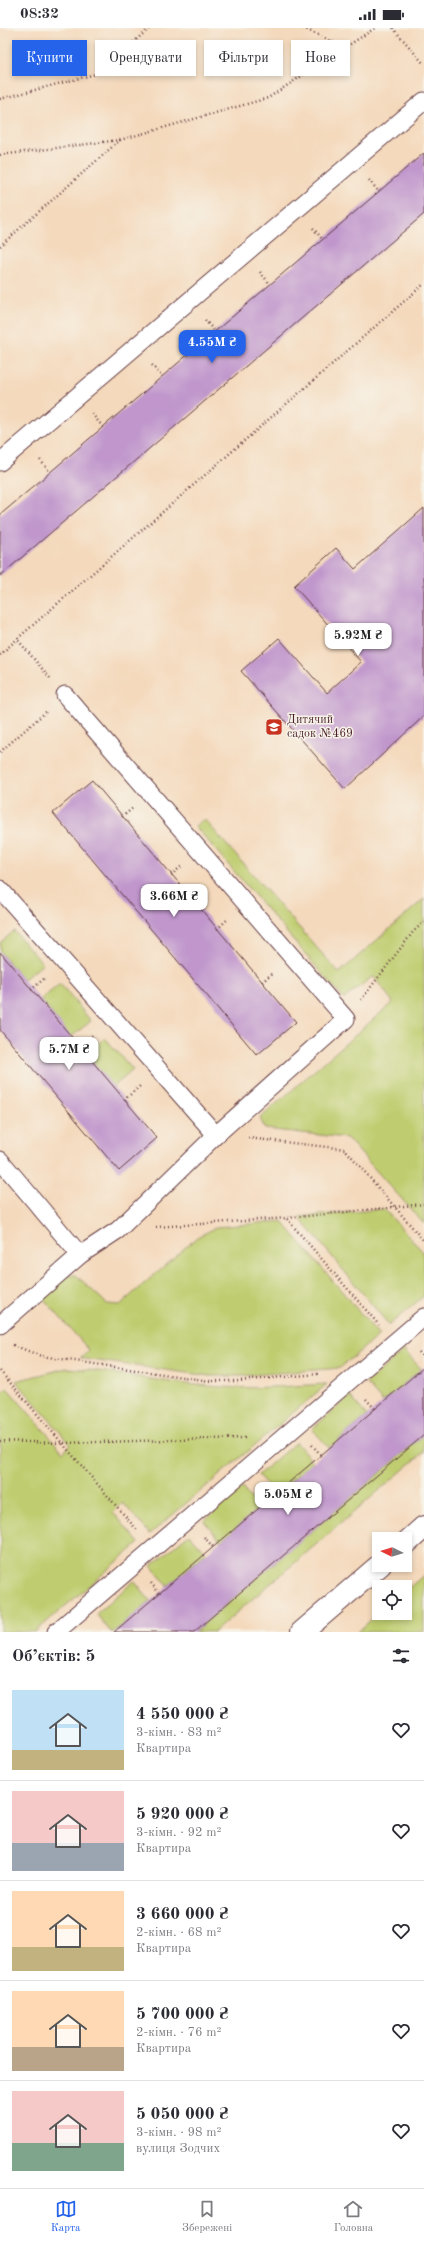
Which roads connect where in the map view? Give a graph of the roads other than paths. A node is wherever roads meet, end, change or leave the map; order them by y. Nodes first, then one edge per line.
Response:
1 (424, 101) edge
2 (0, 462) edge
3 (65, 695) road end
4 (0, 889) edge
5 (216, 1135) junction
6 (0, 1160) edge
7 (80, 1255) junction
8 (424, 1317) edge
9 (0, 1325) edge
10 (424, 1527) edge
11 (412, 1538) edge
12 (372, 1572) edge
13 (56, 1632) edge
14 (302, 1632) edge

1 - 2 lane
3 - 5 lane
4 - 5 lane
5 - 7 lane
6 - 7 lane
7 - 9 lane
8 - 13 lane
10 - 11 street
12 - 14 street

